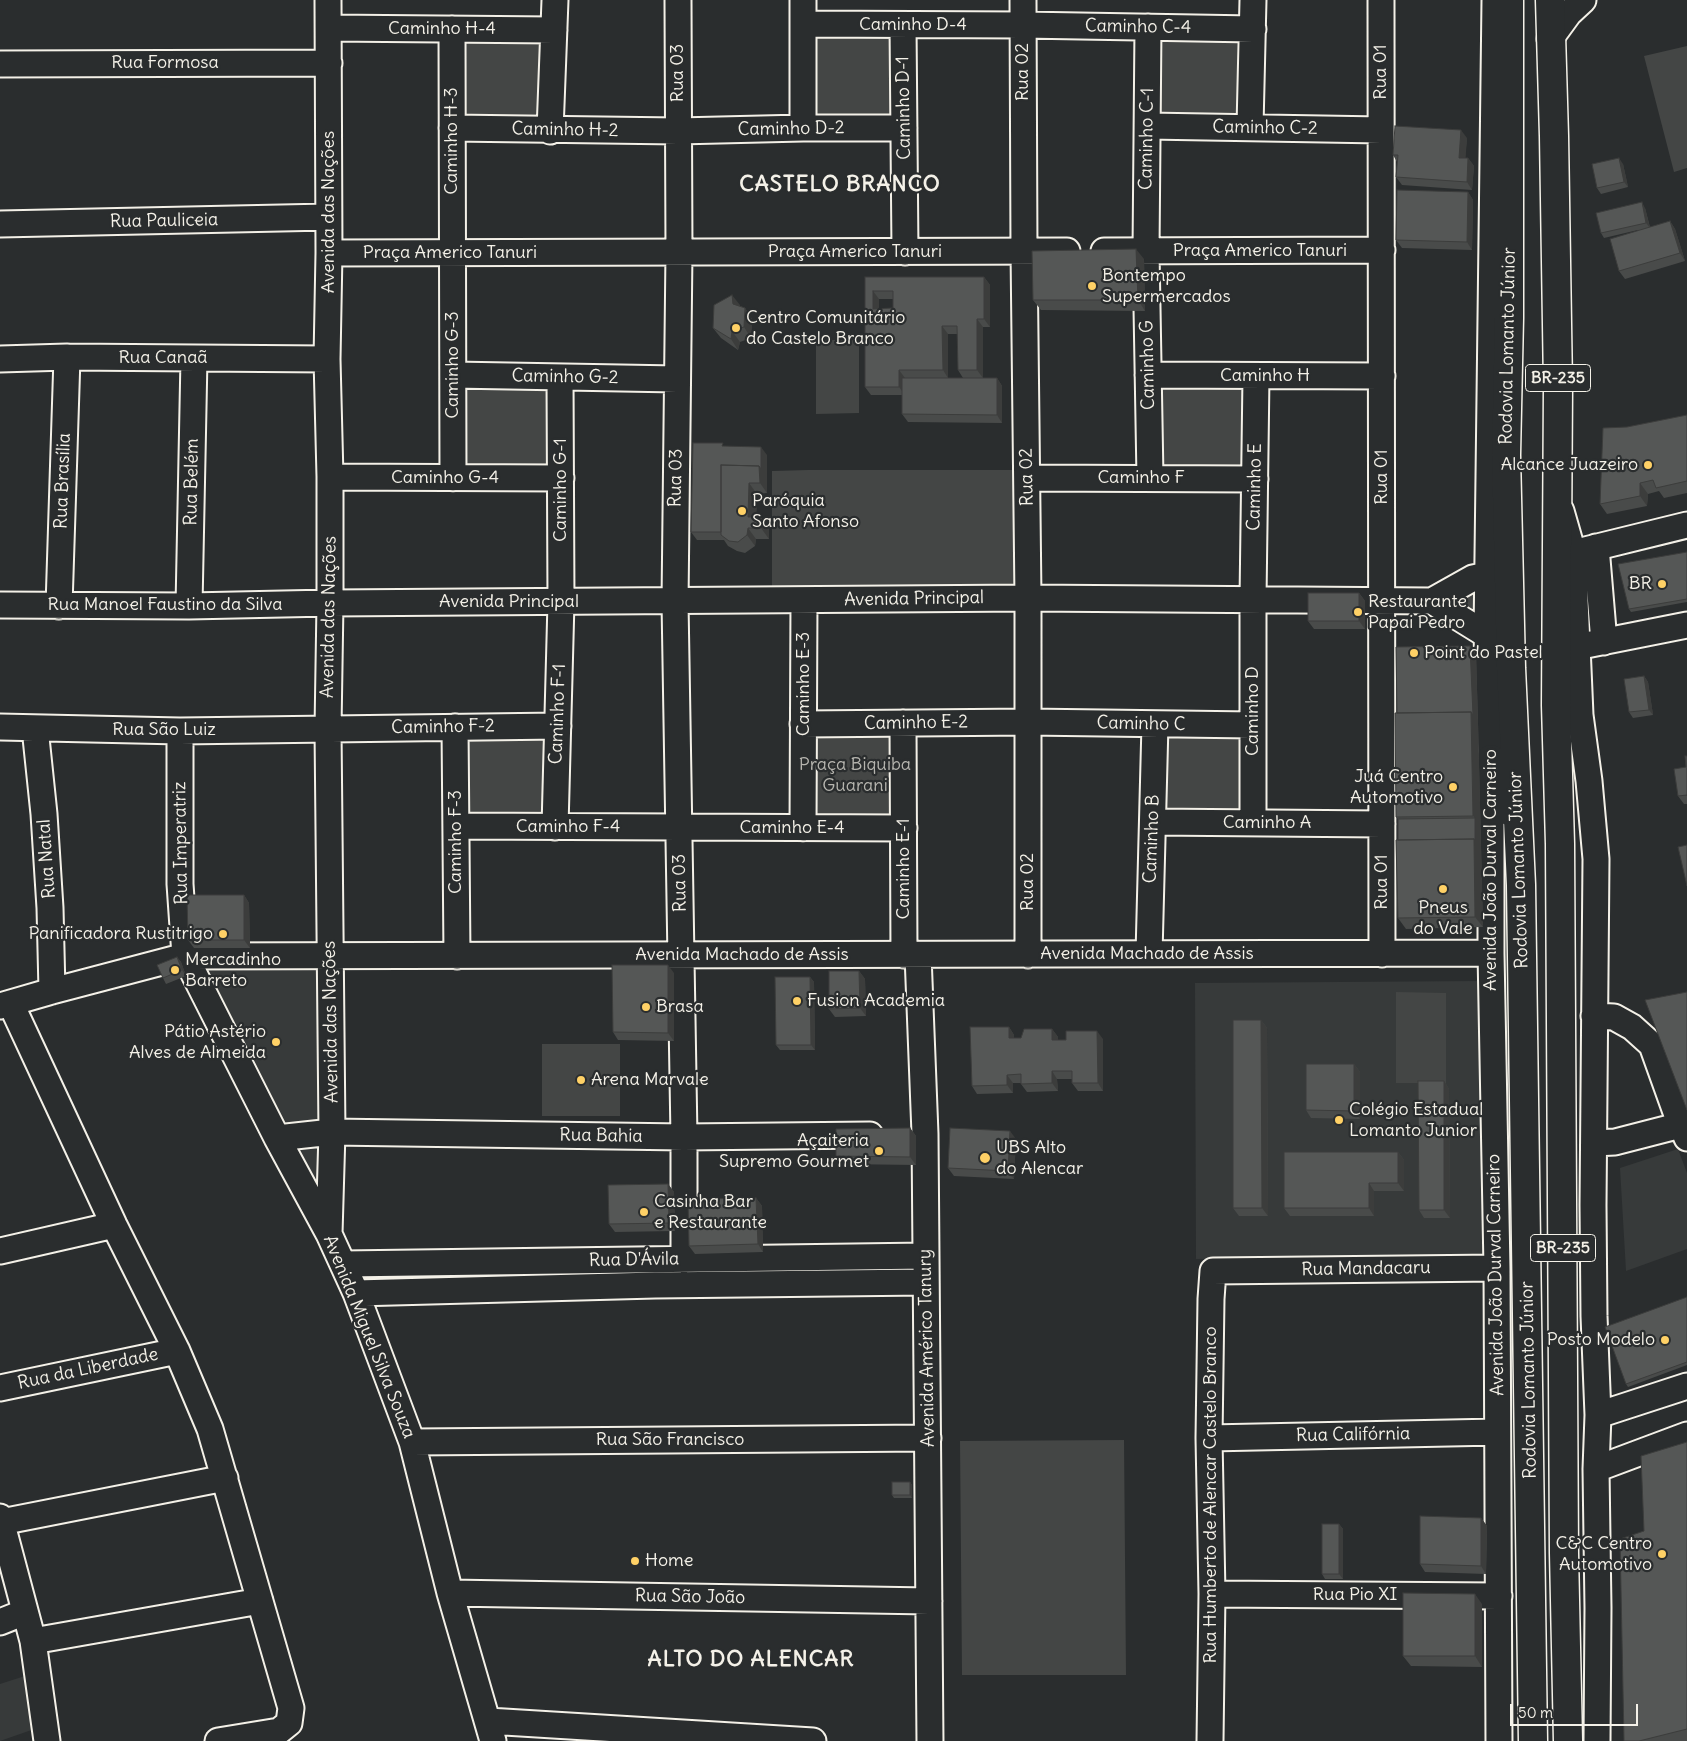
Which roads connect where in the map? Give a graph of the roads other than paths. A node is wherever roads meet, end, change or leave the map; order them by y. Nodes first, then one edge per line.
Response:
1 (328, 0) edge
2 (555, 0) edge
3 (678, 0) edge
4 (804, 0) edge
5 (1023, 0) edge
6 (1253, 0) edge
7 (1381, 0) edge
8 (1495, 0) edge
9 (1509, 0) edge
10 (1550, 0) edge
11 (1583, 0) edge
12 (803, 24) junction
13 (903, 25) junction
14 (1023, 25) junction
15 (1148, 27) junction
16 (329, 28) junction
17 (452, 29) junction
18 (1252, 29) junction
19 (554, 30) junction
20 (1550, 39) junction
21 (329, 63) junction
22 (0, 64) edge
23 (1148, 126) junction
24 (452, 128) junction
25 (803, 128) junction
26 (904, 128) junction
27 (1250, 128) junction
28 (1382, 130) junction
29 (550, 131) junction
30 (678, 131) junction
31 (328, 217) junction
32 (0, 224) edge
33 (1382, 250) junction
34 (1024, 251) junction
35 (1146, 251) junction
36 (678, 252) junction
37 (906, 252) junction
38 (329, 253) junction
39 (452, 253) junction
40 (67, 357) junction
41 (194, 358) junction
42 (0, 359) edge
43 (327, 359) junction
44 (453, 375) junction
45 (1148, 375) junction
46 (1256, 376) junction
47 (1382, 376) junction
48 (560, 377) junction
49 (677, 379) junction
50 (330, 477) junction
51 (454, 478) junction
52 (560, 478) junction
53 (1027, 478) junction
54 (1150, 478) junction
55 (1255, 479) junction
56 (1558, 502) junction
57 (1687, 525) edge
58 (1585, 550) junction
59 (1487, 575) junction
60 (1028, 598) junction
61 (1253, 599) junction
62 (804, 600) junction
63 (1382, 600) junction
64 (1432, 601) junction
65 (561, 602) junction
66 (675, 602) junction
67 (330, 603) junction
68 (0, 605) edge
69 (58, 606) junction
70 (189, 606) junction
71 (1687, 625) edge
72 (1487, 635) junction
73 (1604, 642) junction
74 (1576, 647) junction
75 (1028, 722) junction
76 (903, 723) junction
77 (803, 724) junction
78 (1155, 724) junction
79 (0, 726) edge
80 (558, 726) junction
81 (1253, 726) junction
82 (455, 727) junction
83 (35, 728) junction
84 (328, 729) junction
85 (180, 731) junction
86 (1491, 759) junction
87 (1152, 822) junction
88 (1253, 823) junction
89 (1382, 824) junction
90 (456, 826) junction
91 (555, 827) junction
92 (679, 827) junction
93 (803, 828) junction
94 (904, 828) junction
95 (1520, 837) junction
96 (1490, 953) junction
97 (1149, 954) junction
98 (1382, 954) junction
99 (911, 955) junction
100 (1028, 955) junction
101 (185, 956) junction
102 (331, 956) junction
103 (457, 956) junction
104 (682, 956) junction
105 (52, 991) junction
106 (5, 1005) edge
107 (1594, 1016) junction
108 (332, 1132) junction
109 (1684, 1132) edge
110 (909, 1134) junction
111 (684, 1137) junction
112 (277, 1138) junction
113 (1594, 1144) junction
114 (114, 1225) junction
115 (329, 1234) junction
116 (0, 1251) edge
117 (926, 1256) junction
118 (724, 1259) junction
119 (684, 1260) junction
120 (343, 1264) junction
121 (1498, 1268) junction
122 (1235, 1270) joint
123 (926, 1282) junction
124 (726, 1284) junction
125 (356, 1293) junction
126 (177, 1351) junction
127 (1687, 1386) edge
128 (0, 1388) edge
129 (1598, 1415) junction
130 (1497, 1432) junction
131 (1687, 1435) edge
132 (928, 1438) junction
133 (1209, 1438) junction
134 (412, 1442) junction
135 (1596, 1469) junction
136 (225, 1478) junction
137 (0, 1520) edge
138 (450, 1593) junction
139 (1212, 1594) junction
140 (1499, 1596) junction
141 (260, 1601) junction
142 (929, 1601) junction
143 (25, 1612) junction
144 (0, 1622) edge
145 (33, 1641) junction
146 (490, 1731) edge
147 (47, 1741) edge
148 (218, 1741) edge
149 (814, 1741) edge
150 (930, 1741) edge
151 (1210, 1741) edge
152 (1499, 1741) edge
153 (1533, 1741) edge
154 (1568, 1741) edge
155 (1597, 1741) edge

1 - 16 street, Avenida das Nações
2 - 19 street
3 - 30 street, Rua 03
4 - 12 street
5 - 14 street, Rua 02
6 - 18 street
7 - 28 street, Rua 01
8 - 59 street, Avenida João Durval Carneiro
9 - 95 highway, Rodovia Lomanto Júnior / BR-235
10 - 20 highway, Rodovia Lomanto Júnior / BR-235
11 - 20 street
12 - 13 street, Caminho D-4
12 - 25 street
13 - 14 street, Caminho D-4
13 - 26 street, Caminho D-1
14 - 15 street, Caminho C-4
14 - 34 street, Rua 02
15 - 18 street, Caminho C-4
15 - 23 street, Caminho C-1
16 - 17 street, Caminho H-4
16 - 21 street, Avenida das Nações
17 - 19 street, Caminho H-4
17 - 24 street, Caminho H-3
18 - 27 street
19 - 29 street
20 - 56 highway, Rodovia Lomanto Júnior / BR-235
21 - 22 street, Rua Formosa
21 - 31 street, Avenida das Nações
23 - 27 street, Caminho C-2
23 - 35 street, Caminho C-1
24 - 29 street, Caminho H-2
24 - 39 street, Caminho H-3
25 - 26 street, Caminho D-2
25 - 30 street, Caminho D-2
26 - 37 street, Caminho D-1
27 - 28 street, Caminho C-2
28 - 33 street, Rua 01
29 - 30 street, Caminho H-2
30 - 36 street, Rua 03
31 - 32 street, Rua Pauliceia
31 - 38 street, Avenida das Nações
33 - 35 street, Praça Americo Tanuri
33 - 47 street, Rua 01
34 - 35 street, Praça Americo Tanuri
34 - 37 street, Praça Americo Tanuri
34 - 53 street, Rua 02
35 - 45 street, Caminho G
36 - 37 street, Praça Americo Tanuri
36 - 39 street, Praça Americo Tanuri
36 - 49 street, Rua 03
38 - 39 street, Praça Americo Tanuri
38 - 43 street, Avenida das Nações
39 - 44 street, Caminho G-3
40 - 41 street, Rua Canaã
40 - 42 street, Rua Canaã
40 - 69 street, Rua Brasília
41 - 43 street, Rua Canaã
41 - 70 street, Rua Belém
43 - 50 street, Avenida das Nações
44 - 48 street, Caminho G-2
44 - 51 street, Caminho G-3
45 - 46 street, Caminho H
45 - 54 street, Caminho G
46 - 47 street, Caminho H
46 - 55 street, Caminho E
47 - 63 street, Rua 01
48 - 49 street, Caminho G-2
48 - 52 street, Caminho G-1
49 - 66 street, Rua 03
50 - 51 street, Caminho G-4
50 - 67 street, Avenida das Nações
51 - 52 street, Caminho G-4
52 - 65 street, Caminho G-1
53 - 54 street, Caminho F
53 - 60 street, Rua 02
54 - 55 street, Caminho F
55 - 61 street, Caminho E
56 - 58 street
56 - 154 highway, Rodovia Lomanto Júnior / BR-235
57 - 58 street
58 - 73 street
58 - 74 street
59 - 64 street
59 - 72 street, Avenida João Durval Carneiro
60 - 61 street, Avenida Principal
60 - 62 street, Avenida Principal
60 - 75 street, Rua 02
61 - 63 street, Avenida Principal
61 - 81 street, Caminho D
62 - 66 street, Avenida Principal
62 - 77 street, Caminho E-3
63 - 64 street, Avenida Principal
63 - 89 street, Rua 01
64 - 72 street
65 - 66 street, Avenida Principal
65 - 67 street, Avenida Principal
65 - 80 street, Caminho F-1
66 - 92 street, Rua 03
67 - 70 street, Rua Manoel Faustino da Silva
67 - 84 street, Avenida das Nações
68 - 69 street, Rua Manoel Faustino da Silva
69 - 70 street, Rua Manoel Faustino da Silva
71 - 73 street
72 - 86 street, Avenida João Durval Carneiro
73 - 74 street
74 - 107 street
75 - 76 street, Caminho E-2
75 - 78 street, Caminho C
75 - 100 street, Rua 02
76 - 77 street, Caminho E-2
76 - 94 street, Caminho E-1
77 - 93 street, Caminho E-3
78 - 81 street, Caminho C
78 - 87 street, Caminho B
79 - 83 street, Rua São Luiz
80 - 82 street, Caminho F-2
80 - 91 street, Caminho F-1
81 - 88 street, Caminho D
82 - 84 street, Caminho F-2
82 - 90 street, Caminho F-3
83 - 85 street, Rua São Luiz
83 - 105 street, Rua Natal
84 - 85 street, Rua São Luiz
84 - 102 street, Avenida das Nações
85 - 101 street, Rua Imperatriz
86 - 95 highway
86 - 96 street, Avenida João Durval Carneiro
87 - 88 street, Caminho A
87 - 97 street, Caminho B
88 - 89 street, Caminho A
89 - 98 street, Rua 01
90 - 91 street, Caminho F-4
90 - 103 street, Caminho F-3
91 - 92 street, Caminho F-4
92 - 93 street, Caminho E-4
92 - 104 street, Rua 03
93 - 94 street, Caminho E-4
94 - 99 street, Caminho E-1
95 - 153 highway, Rodovia Lomanto Júnior / BR-235
96 - 98 street, Avenida Machado de Assis
96 - 121 street, Avenida João Durval Carneiro
97 - 98 street, Avenida Machado de Assis
97 - 100 street, Avenida Machado de Assis
99 - 100 street, Avenida Machado de Assis
99 - 104 street, Avenida Machado de Assis
99 - 110 street, Avenida Américo Tanury
101 - 102 street, Avenida Machado de Assis
101 - 105 street, Avenida Machado de Assis
101 - 112 street, Avenida Miguel Silva Souza
102 - 103 street, Avenida Machado de Assis
102 - 108 street, Avenida das Nações
103 - 104 street, Avenida Machado de Assis
104 - 111 street, Rua 03
105 - 106 street, Avenida Machado de Assis
106 - 114 street
107 - 109 street
107 - 113 street
108 - 111 street, Rua Bahia
108 - 112 street, Rua Bahia
108 - 115 street, Avenida das Nações
109 - 113 street
110 - 111 street, Rua Bahia
110 - 117 street, Avenida Américo Tanury
111 - 119 street, Rua 03
112 - 115 street, Avenida Miguel Silva Souza
113 - 129 street
114 - 116 street
114 - 126 street
115 - 120 street, Avenida Miguel Silva Souza
117 - 118 street, Rua D'Ávila
117 - 123 street, Avenida Américo Tanury
118 - 119 street, Rua D'Ávila
118 - 124 street
119 - 120 street, Rua D'Ávila
120 - 125 street, Avenida Miguel Silva Souza
121 - 122 street, Rua Mandacaru
121 - 130 street, Avenida João Durval Carneiro
122 - 133 street, Rua Humberto de Alencar Castelo Branco
123 - 124 street, Rua D'Ávila
123 - 132 street, Avenida Américo Tanury
124 - 125 street, Rua D'Ávila
125 - 134 street, Avenida Miguel Silva Souza
126 - 128 street, Rua da Liberdade
126 - 136 street
127 - 129 street
129 - 135 street
130 - 133 street, Rua Califórnia
130 - 140 street, Avenida João Durval Carneiro
131 - 135 street
132 - 134 street, Rua São Francisco
132 - 142 street, Avenida Américo Tanury
133 - 139 street, Rua Humberto de Alencar Castelo Branco
134 - 138 street, Avenida Miguel Silva Souza
135 - 155 street
136 - 137 street
136 - 141 street
137 - 143 street
138 - 142 street, Rua São João
138 - 146 street, Avenida Miguel Silva Souza
139 - 140 street, Rua Pio XI
139 - 151 street, Rua Humberto de Alencar Castelo Branco
140 - 152 street, Avenida João Durval Carneiro
141 - 145 street
141 - 148 street
142 - 150 street, Avenida Américo Tanury
143 - 144 street
143 - 145 street
145 - 147 street
146 - 149 street

